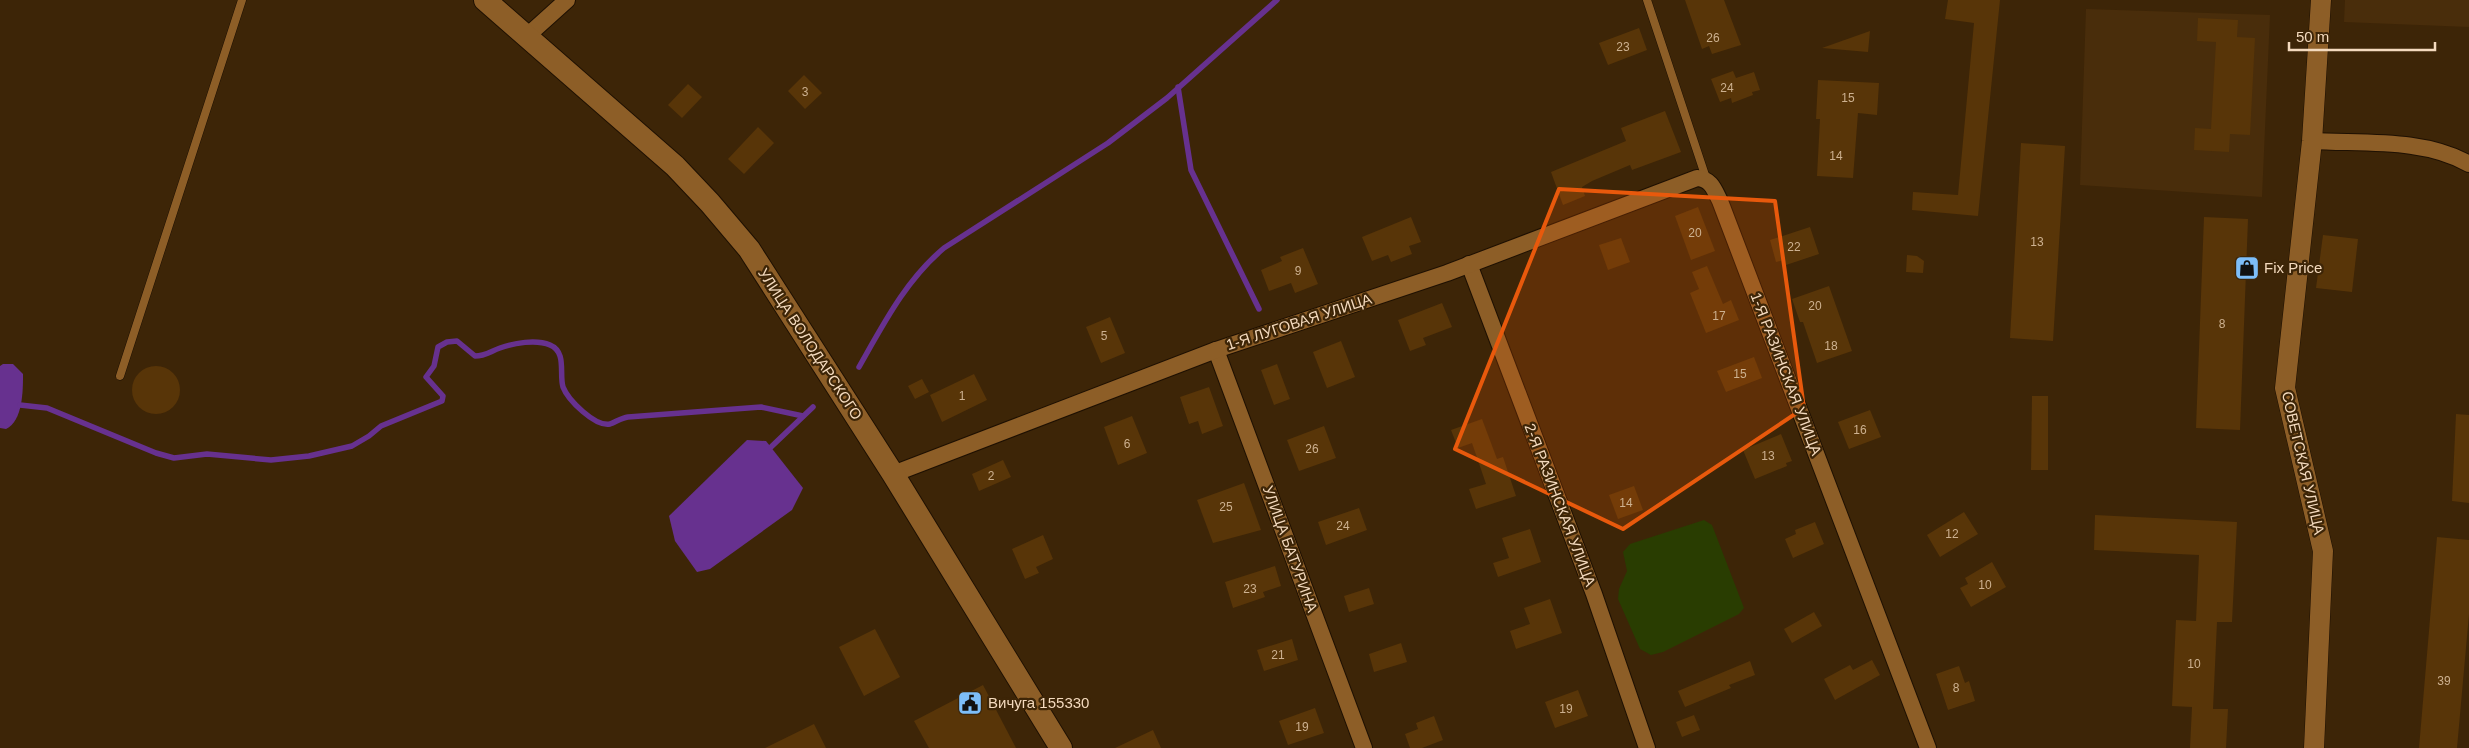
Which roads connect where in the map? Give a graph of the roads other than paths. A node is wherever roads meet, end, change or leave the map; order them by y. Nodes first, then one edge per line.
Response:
1 (242, 0) edge
2 (485, 0) edge
3 (566, 0) edge
4 (1646, 0) edge
5 (2321, 0) edge
6 (526, 37) junction
7 (2312, 141) junction
8 (2469, 164) edge
9 (1706, 179) junction
10 (1469, 264) junction
11 (1216, 350) junction
12 (120, 376) dead end
13 (893, 474) junction
14 (1062, 748) edge
15 (1364, 748) edge
16 (1647, 748) edge
17 (1928, 748) edge
18 (2314, 748) edge

1 - 12 lane
2 - 6 main road, УЛИЦА ВОЛОДАРСКОГО
3 - 6 street
4 - 9 lane, 1-Я РАЗИНСКАЯ УЛИЦА
5 - 7 street, СОВЕТСКАЯ УЛИЦА
6 - 13 main road, УЛИЦА ВОЛОДАРСКОГО
7 - 8 street
7 - 18 street, СОВЕТСКАЯ УЛИЦА
9 - 10 street, 1-Я ЛУГОВАЯ УЛИЦА
9 - 17 street, 1-Я РАЗИНСКАЯ УЛИЦА
10 - 11 street, 1-Я ЛУГОВАЯ УЛИЦА
10 - 16 street, 2-Я РАЗИНСКАЯ УЛИЦА
11 - 13 street, 1-Я ЛУГОВАЯ УЛИЦА
11 - 15 street, УЛИЦА БАТУРИНА
13 - 14 main road, УЛИЦА ВОЛОДАРСКОГО

